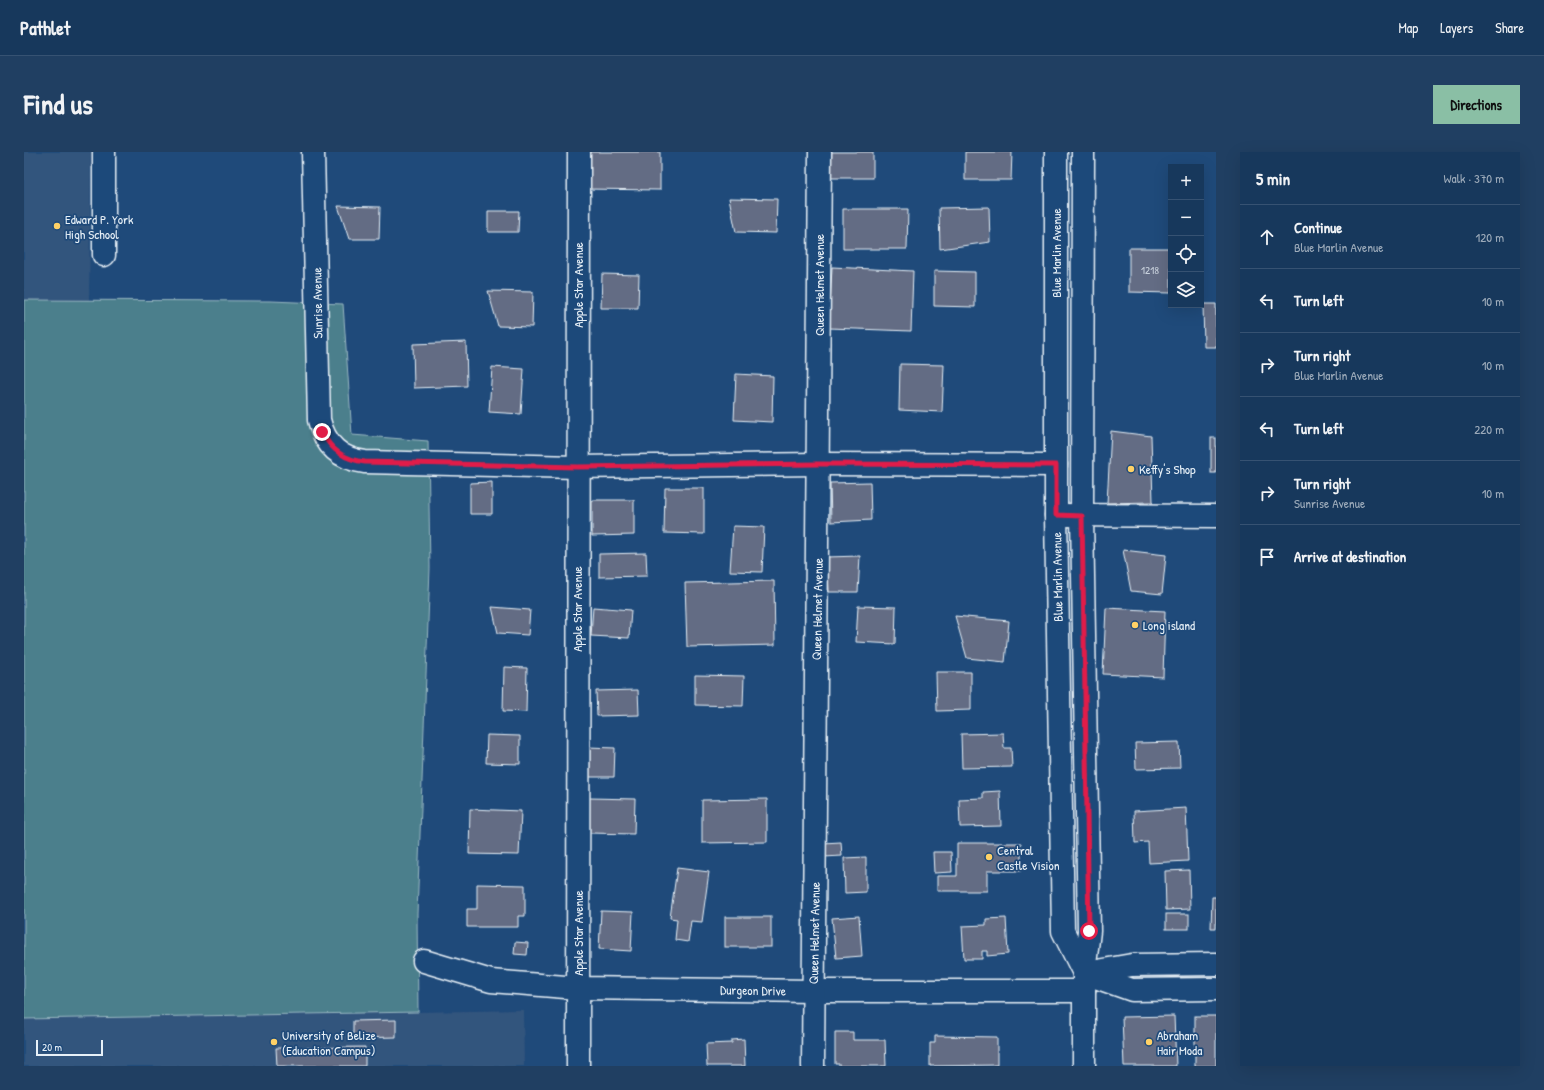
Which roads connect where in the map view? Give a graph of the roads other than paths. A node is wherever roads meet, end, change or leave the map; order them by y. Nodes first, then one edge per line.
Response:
1 (104, 152) edge
2 (313, 152) edge
3 (579, 152) edge
4 (820, 152) edge
5 (1056, 152) edge
6 (1083, 152) edge
7 (104, 255) dead end
8 (818, 464) junction
9 (1056, 465) junction
10 (577, 467) junction
11 (1056, 515) junction
12 (1082, 516) junction
13 (1216, 516) edge
14 (424, 962) dead end
15 (1216, 964) edge
16 (1084, 982) junction
17 (578, 988) junction
18 (1216, 989) edge
19 (813, 991) junction
20 (578, 1066) edge
21 (814, 1066) edge
22 (1084, 1066) edge

1 - 7 street
2 - 10 street, Sunrise Avenue
3 - 10 street, Apple Star Avenue
4 - 8 street, Queen Helmet Avenue
5 - 9 street, Blue Marlin Avenue
6 - 12 street, Blue Marlin Avenue
8 - 9 street
8 - 10 street
8 - 19 street, Queen Helmet Avenue
9 - 11 street, Blue Marlin Avenue
10 - 17 street, Apple Star Avenue
11 - 12 street
11 - 16 street, Blue Marlin Avenue
12 - 13 street
12 - 16 street, Blue Marlin Avenue
14 - 17 street, Durgeon Drive
15 - 16 street
16 - 18 street
16 - 19 street, Durgeon Drive
16 - 22 street, Blue Marlin Avenue
17 - 19 street, Durgeon Drive
17 - 20 street, Apple Star Avenue
19 - 21 street, Queen Helmet Avenue

